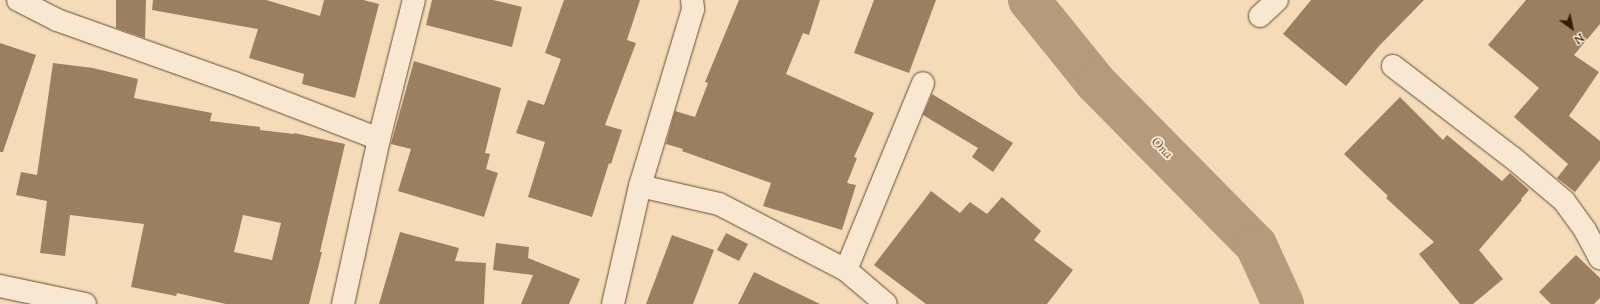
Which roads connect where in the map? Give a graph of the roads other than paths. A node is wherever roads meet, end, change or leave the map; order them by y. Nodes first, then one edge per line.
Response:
1 (18, 0) edge
2 (414, 0) edge
3 (692, 0) edge
4 (1277, 0) edge
5 (1260, 16) dead end
6 (1393, 66) dead end
7 (923, 83) dead end
8 (379, 139) junction
9 (640, 186) junction
10 (1600, 258) edge
11 (846, 270) junction
12 (0, 286) edge
13 (85, 304) edge
14 (343, 304) edge
15 (614, 304) edge
16 (886, 304) edge

1 - 8 street
2 - 8 street
3 - 9 street
4 - 5 street
6 - 10 street
7 - 11 street
8 - 14 street
9 - 11 street
9 - 15 street
11 - 16 street
12 - 13 street

